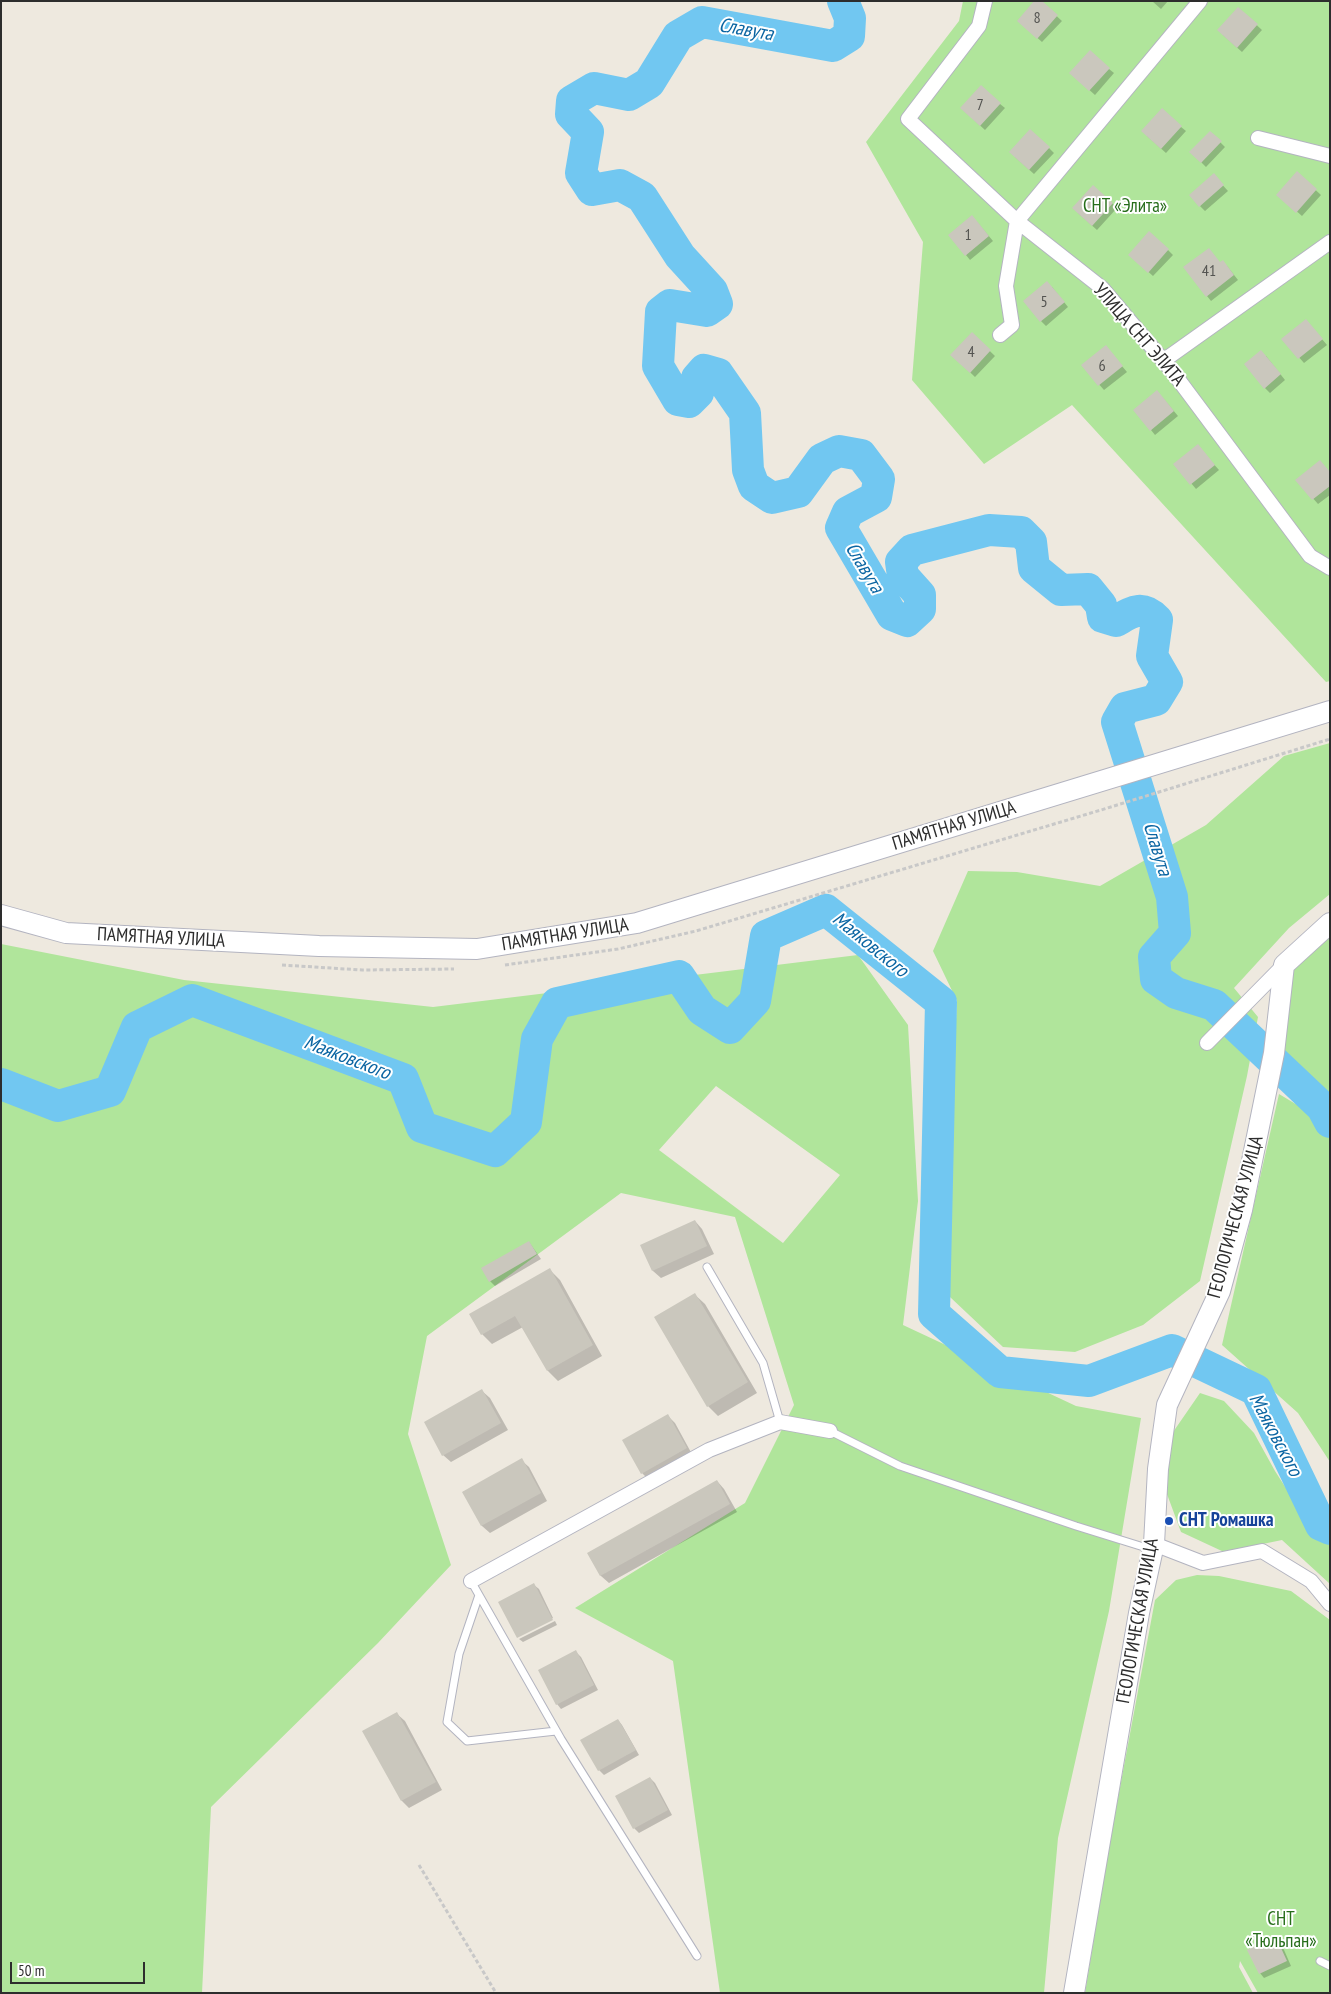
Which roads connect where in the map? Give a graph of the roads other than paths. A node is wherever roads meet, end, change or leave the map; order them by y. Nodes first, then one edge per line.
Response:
1 (985, 1) edge
2 (1200, 1) edge
3 (1258, 138) dead end
4 (1330, 156) edge
5 (1017, 221) junction
6 (1330, 242) edge
7 (1000, 334) dead end
8 (1163, 360) junction
9 (1330, 568) edge
10 (1330, 711) edge
11 (1, 915) edge
12 (1330, 923) edge
13 (1284, 965) junction
14 (1207, 1043) dead end
15 (707, 1267) dead end
16 (780, 1422) junction
17 (830, 1432) joint
18 (1154, 1547) junction
19 (472, 1581) joint
20 (479, 1595) junction
21 (1330, 1604) edge
22 (556, 1730) junction
23 (697, 1956) dead end
24 (1320, 1961) dead end
25 (1330, 1966) edge
26 (1074, 1993) edge

1 - 5 street, УЛИЦА СНТ ЭЛИТА
2 - 5 street
3 - 4 street
5 - 7 street
5 - 8 street, УЛИЦА СНТ ЭЛИТА
6 - 8 street
8 - 9 street, УЛИЦА СНТ ЭЛИТА
10 - 11 street, ПАМЯТНАЯ УЛИЦА
12 - 13 street
13 - 14 street
13 - 18 street, ГЕОЛОГИЧЕСКАЯ УЛИЦА
15 - 16 lane
16 - 17 street
16 - 19 street
17 - 18 lane
18 - 21 street
18 - 26 street, ГЕОЛОГИЧЕСКАЯ УЛИЦА
19 - 20 lane
20 - 22 lane
20 - 22 lane
22 - 23 lane
24 - 25 lane

